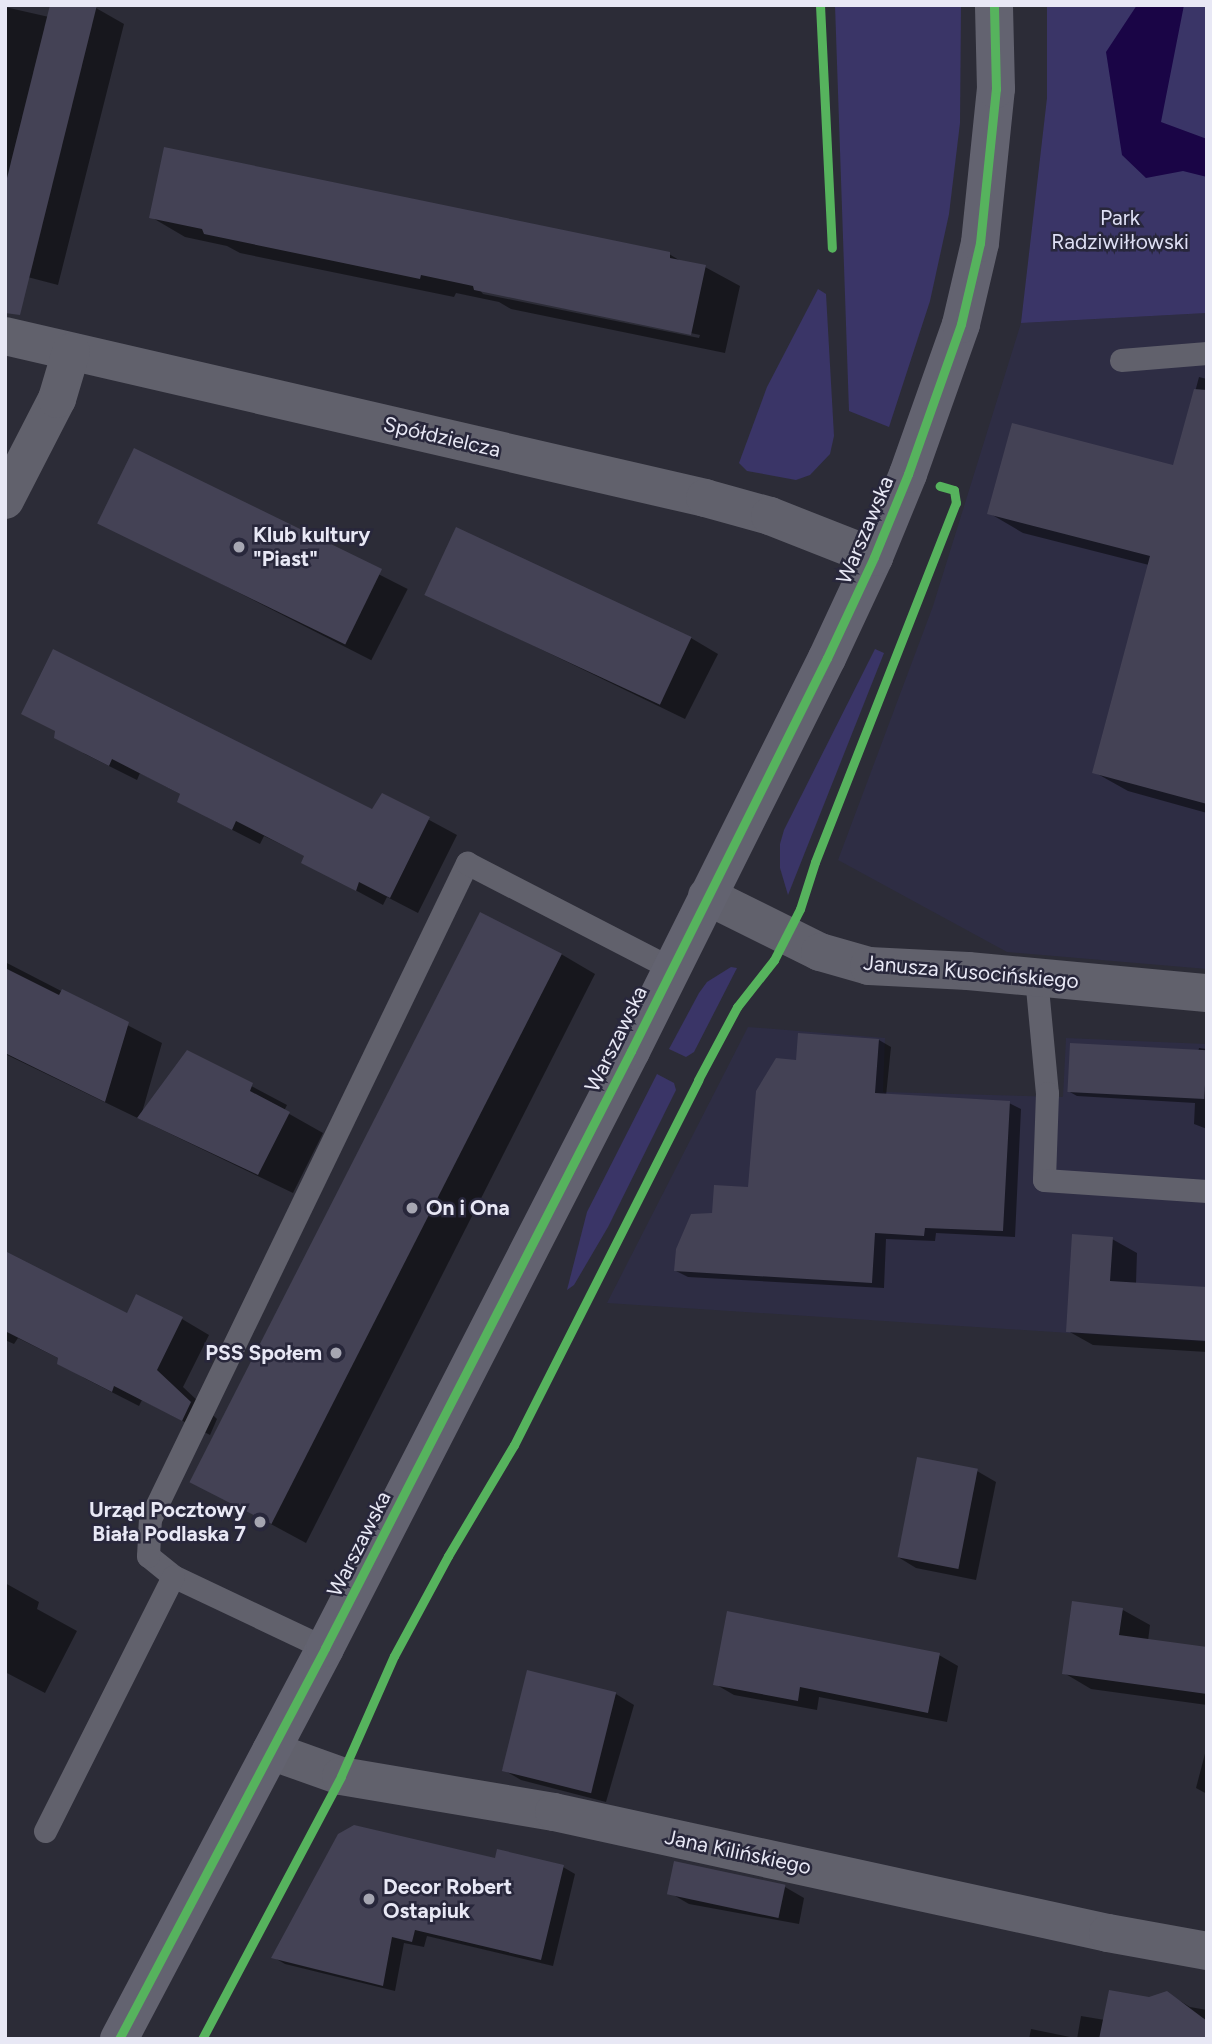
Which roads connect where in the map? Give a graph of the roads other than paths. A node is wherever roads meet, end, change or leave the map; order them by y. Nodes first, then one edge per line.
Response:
1 (994, 5) edge
2 (5, 336) edge
3 (71, 352) junction
4 (1207, 353) edge
5 (1121, 360) dead end
6 (5, 500) edge
7 (874, 557) junction
8 (707, 896) junction
9 (670, 968) junction
10 (1037, 977) junction
11 (1207, 993) edge
12 (1207, 1191) edge
13 (173, 1576) junction
14 (325, 1648) junction
15 (271, 1751) junction
16 (45, 1831) dead end
17 (1207, 1951) edge
18 (119, 2039) edge

1 - 7 street, Warszawska
2 - 3 street, Spółdzielcza
3 - 6 street
3 - 7 street, Spółdzielcza
4 - 5 lane
7 - 8 street, Warszawska
8 - 9 street, Warszawska
8 - 10 street, Janusza Kusocińskiego
9 - 13 lane
9 - 14 street, Warszawska
10 - 11 street, Janusza Kusocińskiego
10 - 12 lane
13 - 14 lane
13 - 16 lane
14 - 15 street, Warszawska
15 - 17 street, Jana Kilińskiego
15 - 18 street, Warszawska

